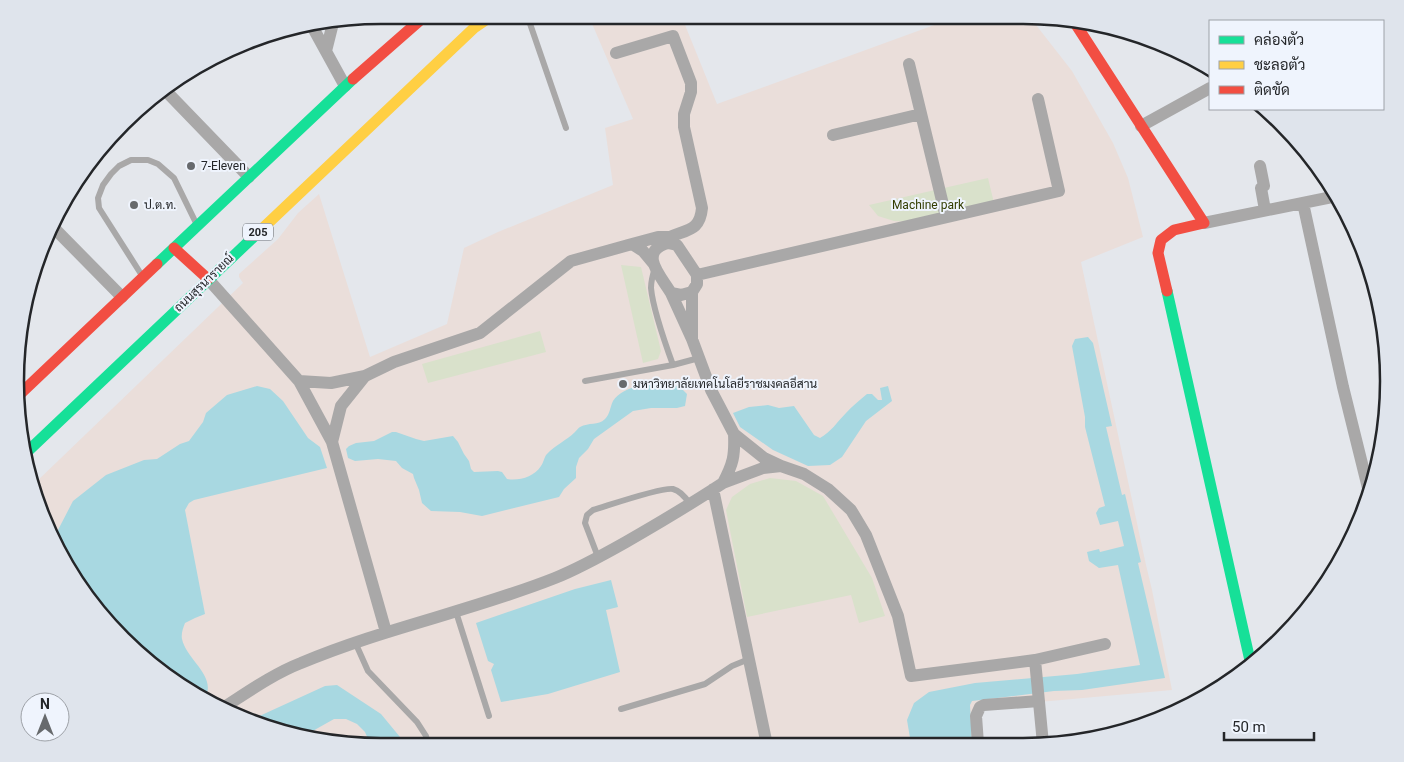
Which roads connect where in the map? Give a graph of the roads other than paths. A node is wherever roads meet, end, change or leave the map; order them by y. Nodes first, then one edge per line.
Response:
1 (416, 24) edge
2 (480, 24) edge
3 (530, 24) edge
4 (331, 28) edge
5 (1078, 28) edge
6 (314, 30) edge
7 (326, 51) junction
8 (616, 53) dead end
9 (910, 64) dead end
10 (345, 86) junction
11 (1209, 89) edge
12 (169, 94) edge
13 (1038, 99) dead end
14 (921, 114) junction
15 (1140, 126) junction
16 (566, 128) dead end
17 (833, 135) dead end
18 (1260, 166) dead end
19 (249, 177) junction
20 (1329, 198) edge
21 (1303, 203) junction
22 (1266, 210) junction
23 (946, 217) junction
24 (1204, 223) junction
25 (197, 226) junction
26 (57, 231) edge
27 (674, 241) junction
28 (632, 244) junction
29 (174, 248) junction
30 (654, 265) junction
31 (697, 275) junction
32 (143, 277) junction
33 (208, 279) junction
34 (692, 292) junction
35 (672, 293) junction
36 (122, 296) junction
37 (692, 340) junction
38 (699, 358) junction
39 (673, 365) junction
40 (365, 376) junction
41 (299, 381) junction
42 (585, 381) dead end
43 (24, 388) edge
44 (734, 434) junction
45 (332, 442) junction
46 (31, 449) edge
47 (781, 466) junction
48 (1366, 480) edge
49 (718, 486) junction
50 (690, 504) junction
51 (598, 558) junction
52 (456, 612) junction
53 (386, 632) junction
54 (355, 642) junction
55 (1105, 644) dead end
56 (1249, 657) edge
57 (749, 659) junction
58 (1035, 660) junction
59 (1039, 700) junction
60 (229, 704) edge
61 (621, 709) dead end
62 (489, 716) dead end
63 (1042, 737) edge
64 (427, 738) edge
65 (766, 738) edge
66 (978, 738) edge

1 - 10 main road
2 - 33 main road, ถนนสุรนารายณ์ / 205
3 - 16 lane
4 - 7 street
5 - 15 main road
6 - 7 street
7 - 10 street
8 - 27 street
9 - 14 street
10 - 19 main road
11 - 15 street
12 - 19 street
13 - 23 street
14 - 17 street
14 - 23 street
15 - 24 main road
18 - 22 street
19 - 25 main road
20 - 21 street
21 - 22 street
21 - 48 street
22 - 24 street
23 - 31 street
24 - 56 main road
25 - 29 main road
25 - 32 lane
26 - 36 street
27 - 28 street
27 - 30 street
27 - 31 street
28 - 30 street
28 - 40 street
29 - 32 main road
29 - 33 main road
30 - 35 street
30 - 39 lane
31 - 34 street
32 - 36 main road
33 - 41 street
33 - 46 main road, ถนนสุรนารายณ์ / 205
34 - 35 street
34 - 37 street
35 - 37 street
36 - 43 main road
37 - 38 street
38 - 39 lane
38 - 44 street
39 - 42 lane
40 - 41 street
40 - 45 street
41 - 45 street
44 - 47 street
44 - 49 street
45 - 53 street
47 - 49 street
47 - 58 street
49 - 50 street
49 - 57 street
50 - 51 street
50 - 51 lane
51 - 52 street
52 - 53 street
52 - 62 lane
53 - 54 street
54 - 60 street
54 - 64 lane
55 - 58 street
57 - 61 lane
57 - 65 street
58 - 59 street
59 - 63 street
59 - 66 street

